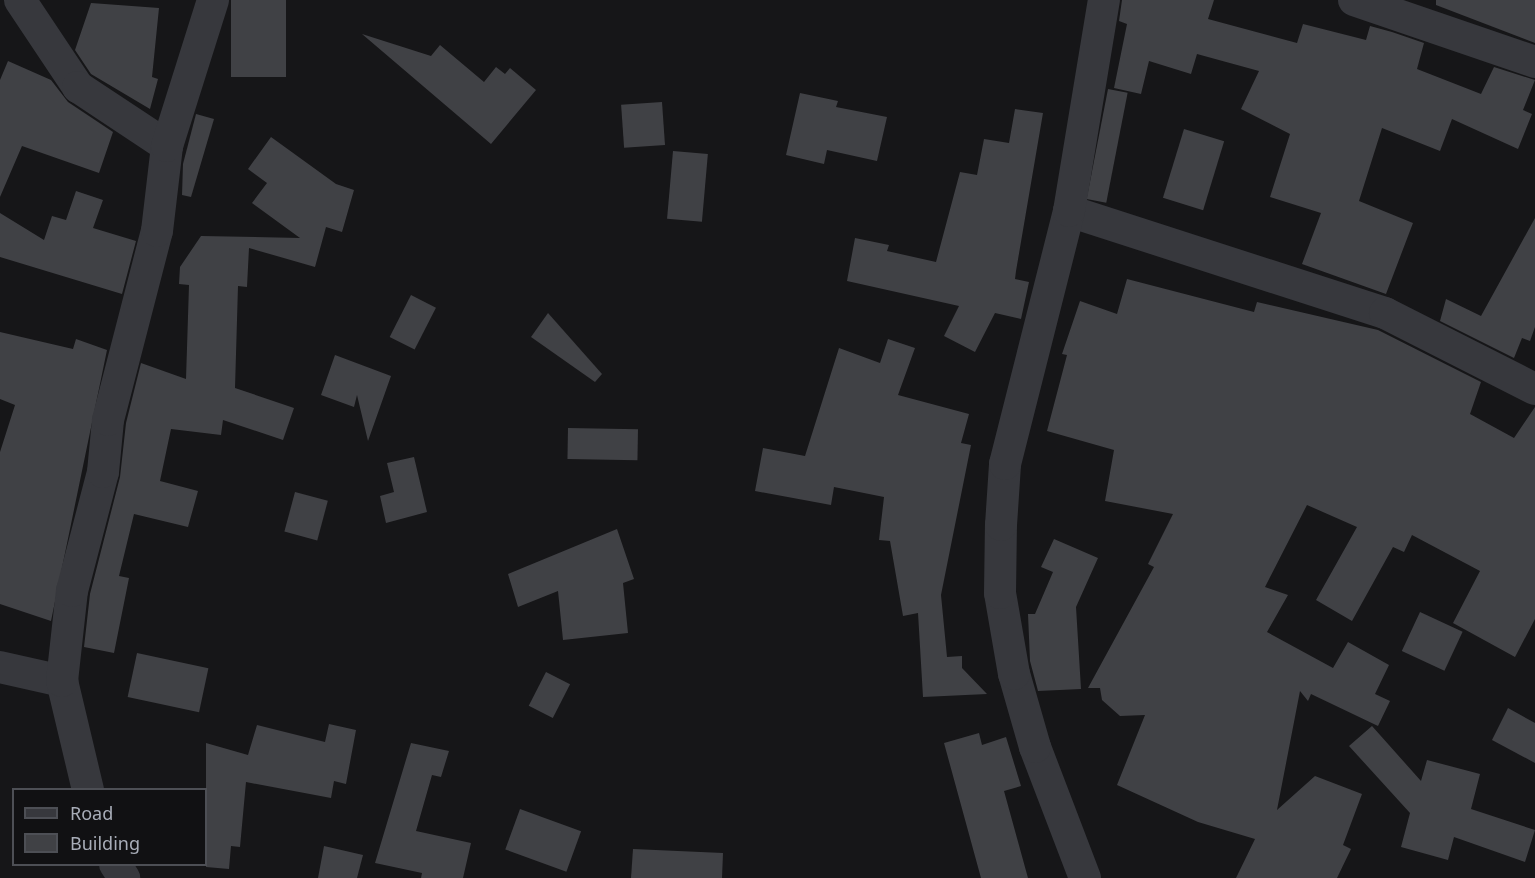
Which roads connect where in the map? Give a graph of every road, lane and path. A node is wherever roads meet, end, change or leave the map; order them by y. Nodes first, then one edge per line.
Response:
1 (20, 0) edge
2 (213, 0) edge
3 (1104, 0) edge
4 (1354, 0) edge
5 (1535, 62) edge
6 (167, 146) junction
7 (1069, 212) junction
8 (1535, 389) edge
9 (0, 667) edge
10 (62, 681) junction
11 (88, 788) edge
12 (1085, 878) edge

1 - 6 street
2 - 6 street
3 - 7 street
4 - 5 street
6 - 10 street
7 - 8 street
7 - 12 street
9 - 10 street
10 - 11 street

